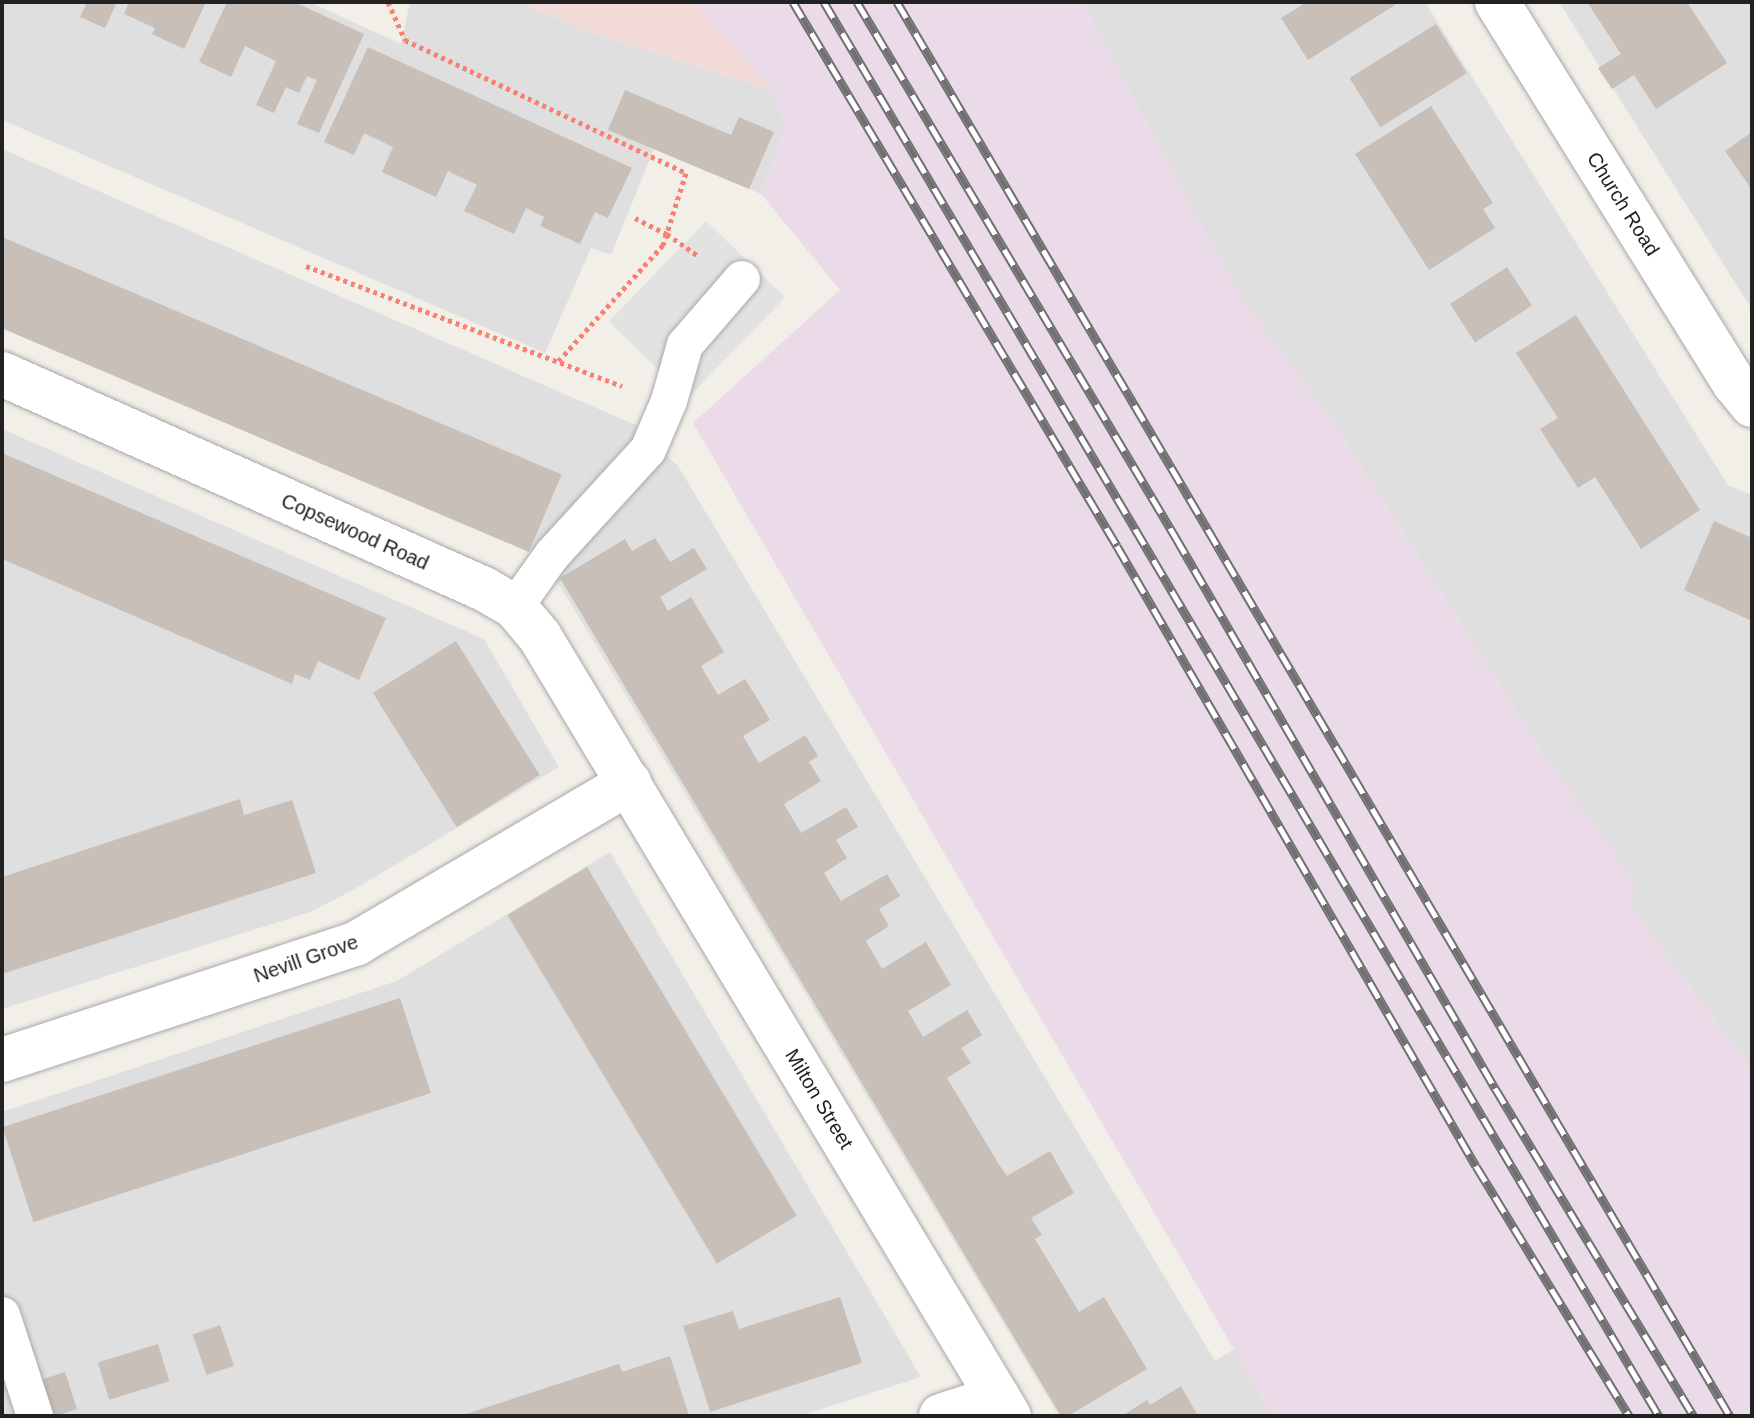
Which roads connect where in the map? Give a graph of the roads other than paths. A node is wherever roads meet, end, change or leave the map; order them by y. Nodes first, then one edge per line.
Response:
1 (1497, 2) edge
2 (738, 284) road end
3 (2, 374) edge
4 (1752, 405) edge
5 (515, 607) junction
6 (629, 783) junction
7 (2, 1060) edge
8 (2, 1315) edge
9 (1003, 1407) edge
10 (35, 1416) edge
11 (941, 1416) edge

1 - 4 street, Church Road
2 - 5 lane
3 - 5 street, Copsewood Road
5 - 6 street, Copsewood Road
6 - 7 street, Nevill Grove
6 - 9 street, Milton Street
8 - 10 lane
9 - 11 street

